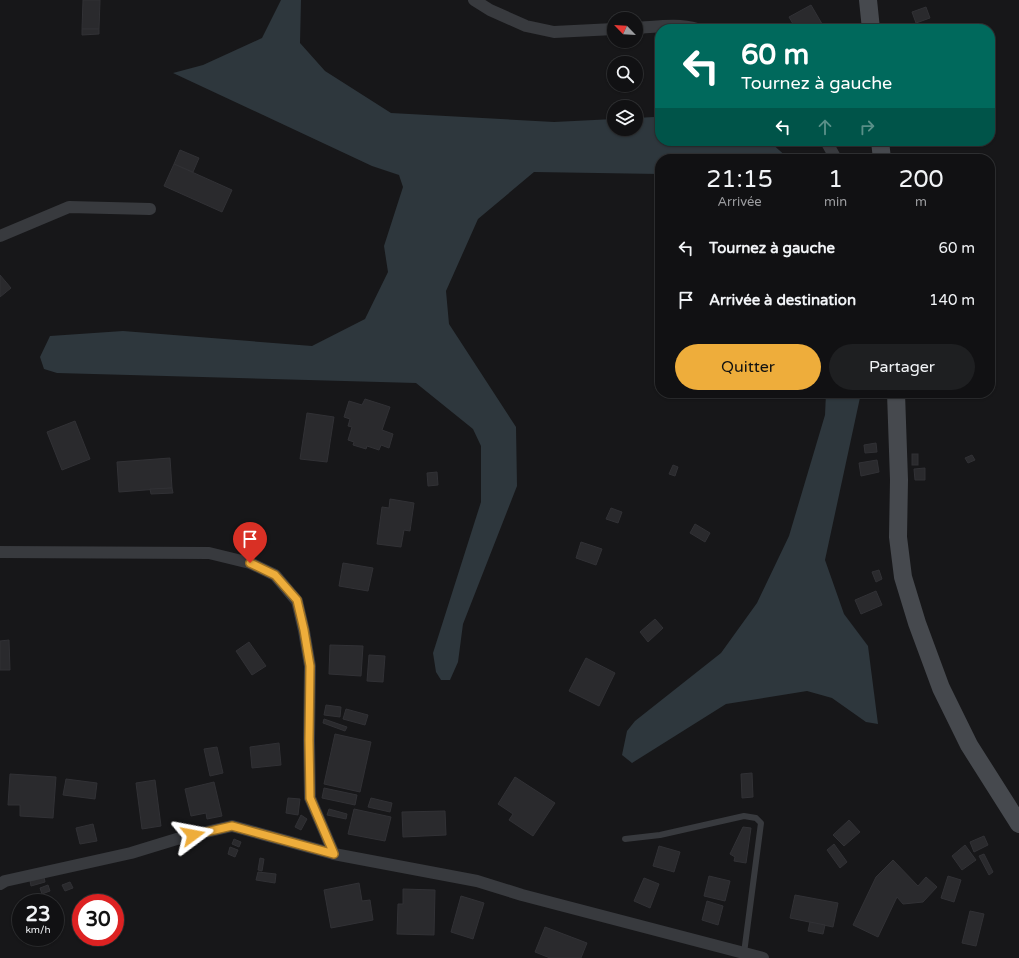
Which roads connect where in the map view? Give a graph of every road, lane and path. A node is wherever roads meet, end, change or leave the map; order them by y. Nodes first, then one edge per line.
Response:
1 (474, 0) edge
2 (868, 0) edge
3 (870, 24) edge
4 (655, 27) edge
5 (643, 28) edge
6 (607, 29) edge
7 (150, 209) dead end
8 (0, 236) edge
9 (896, 398) edge
10 (0, 552) edge
11 (1019, 824) edge
12 (625, 839) dead end
13 (334, 854) junction
14 (0, 884) edge
15 (744, 953) junction
16 (763, 958) edge

1 - 6 street
2 - 3 street
4 - 5 street
7 - 8 street
9 - 11 street
10 - 13 street
12 - 15 lane
13 - 14 street
13 - 15 street
15 - 16 street

